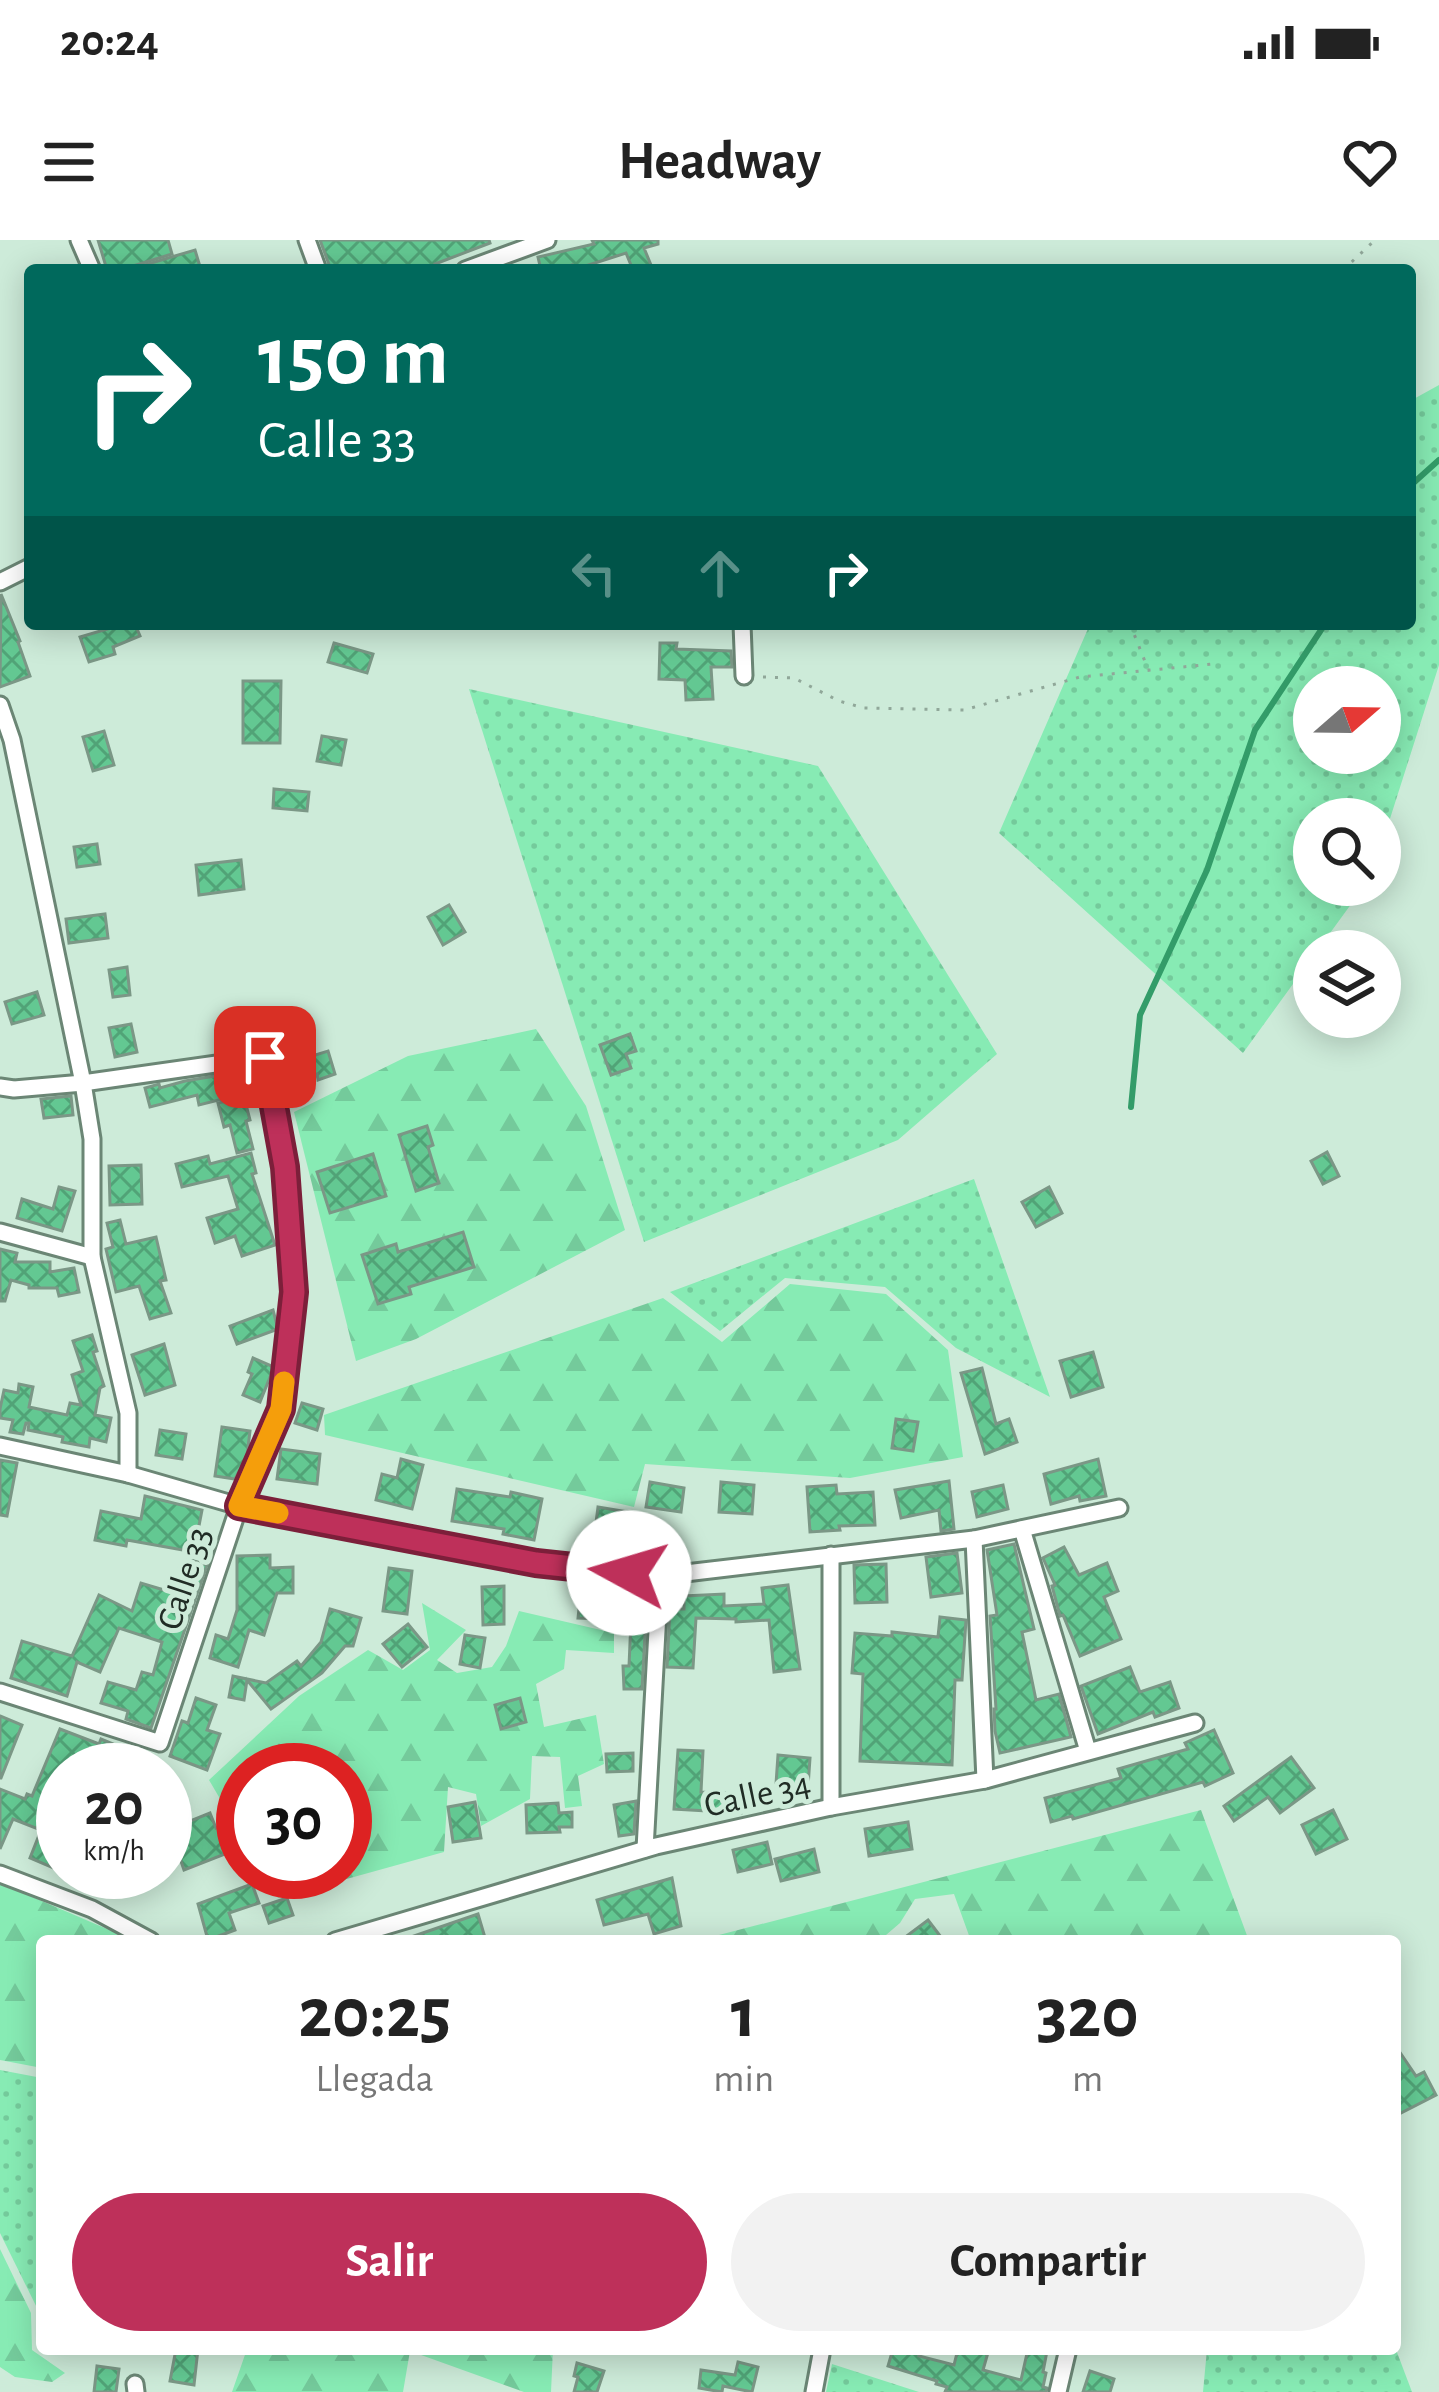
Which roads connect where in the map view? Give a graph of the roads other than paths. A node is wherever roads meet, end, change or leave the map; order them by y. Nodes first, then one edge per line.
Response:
1 (547, 240) edge
2 (481, 264) edge
3 (742, 630) edge
4 (744, 676) road end
5 (0, 705) edge
6 (83, 1083) junction
7 (0, 1087) edge
8 (0, 1232) edge
9 (92, 1257) junction
10 (0, 1446) edge
11 (128, 1474) junction
12 (239, 1506) junction
13 (1119, 1508) dead end
14 (1022, 1529) junction
15 (974, 1539) junction
16 (831, 1556) junction
17 (660, 1576) junction
18 (0, 1692) edge
19 (1195, 1723) dead end
20 (1088, 1751) junction
21 (985, 1780) junction
22 (831, 1807) junction
23 (645, 1849) junction
24 (0, 1874) edge
25 (141, 1935) edge
26 (355, 1935) edge
27 (822, 2355) edge
28 (1067, 2355) edge
29 (814, 2392) edge
30 (1058, 2392) edge

1 - 2 street
3 - 4 street
5 - 6 street
6 - 7 street
6 - 9 street
6 - 12 street, Calle 33
8 - 9 street
9 - 11 street
10 - 11 street
11 - 12 street
12 - 17 street
12 - 18 street, Calle 33
13 - 14 street
14 - 15 street
14 - 20 street
15 - 16 street
15 - 21 street
16 - 17 street
16 - 22 street
17 - 23 street
19 - 20 street, Calle 34
20 - 21 street, Calle 34
21 - 22 street, Calle 34
22 - 23 street, Calle 34
23 - 26 street, Calle 34
24 - 25 street
27 - 29 street
28 - 30 street

